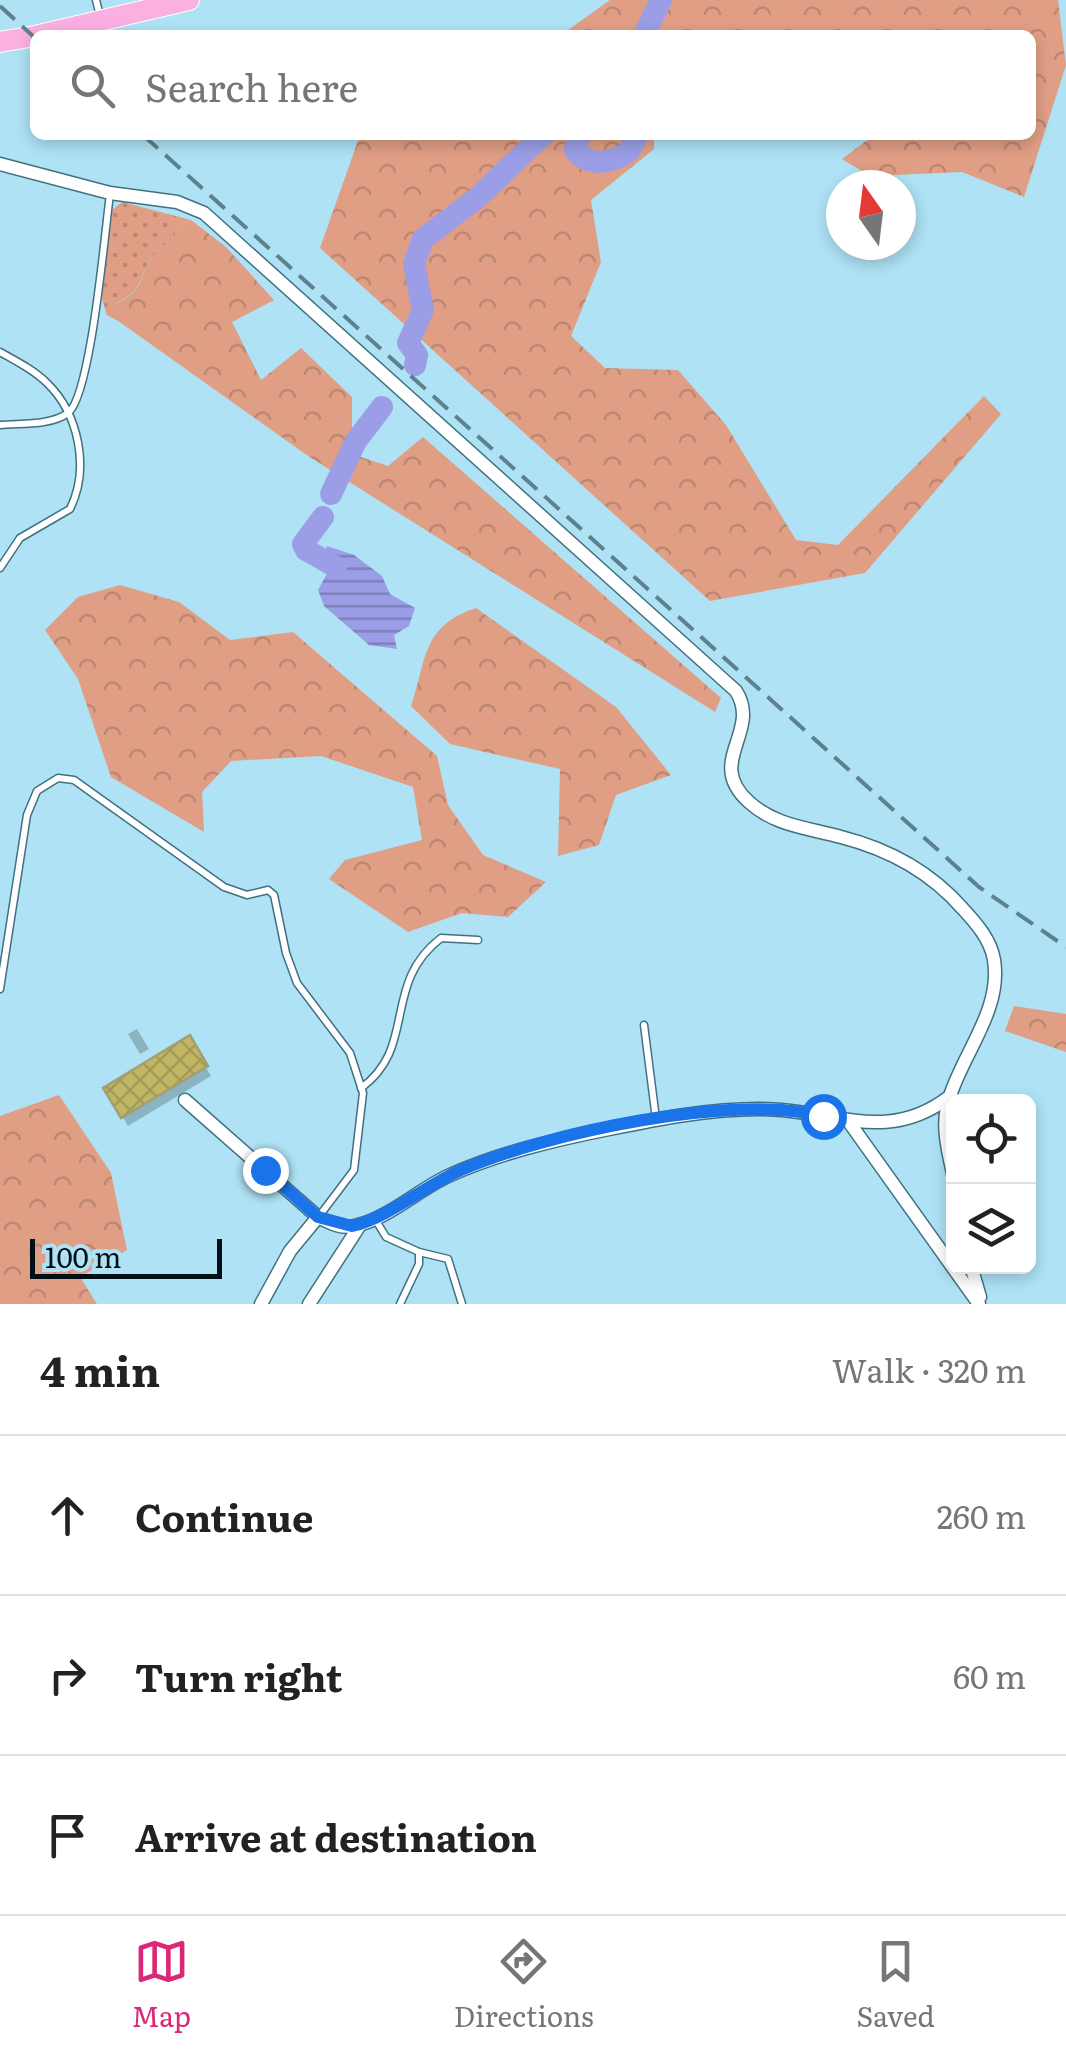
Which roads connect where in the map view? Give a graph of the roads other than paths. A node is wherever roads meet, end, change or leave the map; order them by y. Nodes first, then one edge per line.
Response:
1 (96, 0) edge
2 (189, 0) edge
3 (102, 22) junction
4 (62, 30) edge
5 (30, 36) edge
6 (0, 42) edge
7 (0, 164) edge
8 (110, 193) junction
9 (0, 352) edge
10 (68, 413) junction
11 (0, 425) edge
12 (0, 568) edge
13 (478, 940) dead end
14 (0, 989) edge
15 (644, 1025) dead end
16 (362, 1088) junction
17 (950, 1094) edge
18 (946, 1099) edge
19 (185, 1100) dead end
20 (656, 1120) junction
21 (849, 1122) junction
22 (318, 1217) junction
23 (375, 1218) junction
24 (360, 1224) junction
25 (419, 1252) junction
26 (973, 1274) edge
27 (261, 1304) edge
28 (309, 1304) edge
29 (400, 1304) edge
30 (462, 1304) edge
31 (981, 1304) edge

1 - 3 lane
2 - 3 main road
3 - 4 main road
5 - 6 main road
7 - 8 street
8 - 10 lane
8 - 17 street
9 - 10 lane
10 - 11 lane
10 - 12 lane
13 - 16 lane
14 - 16 lane
15 - 20 lane
16 - 22 lane
18 - 21 street
19 - 22 street
20 - 21 street
20 - 23 street
21 - 31 street
22 - 24 street
22 - 27 street
23 - 24 street
23 - 25 lane
24 - 28 street
25 - 29 lane
25 - 30 lane
26 - 31 street

